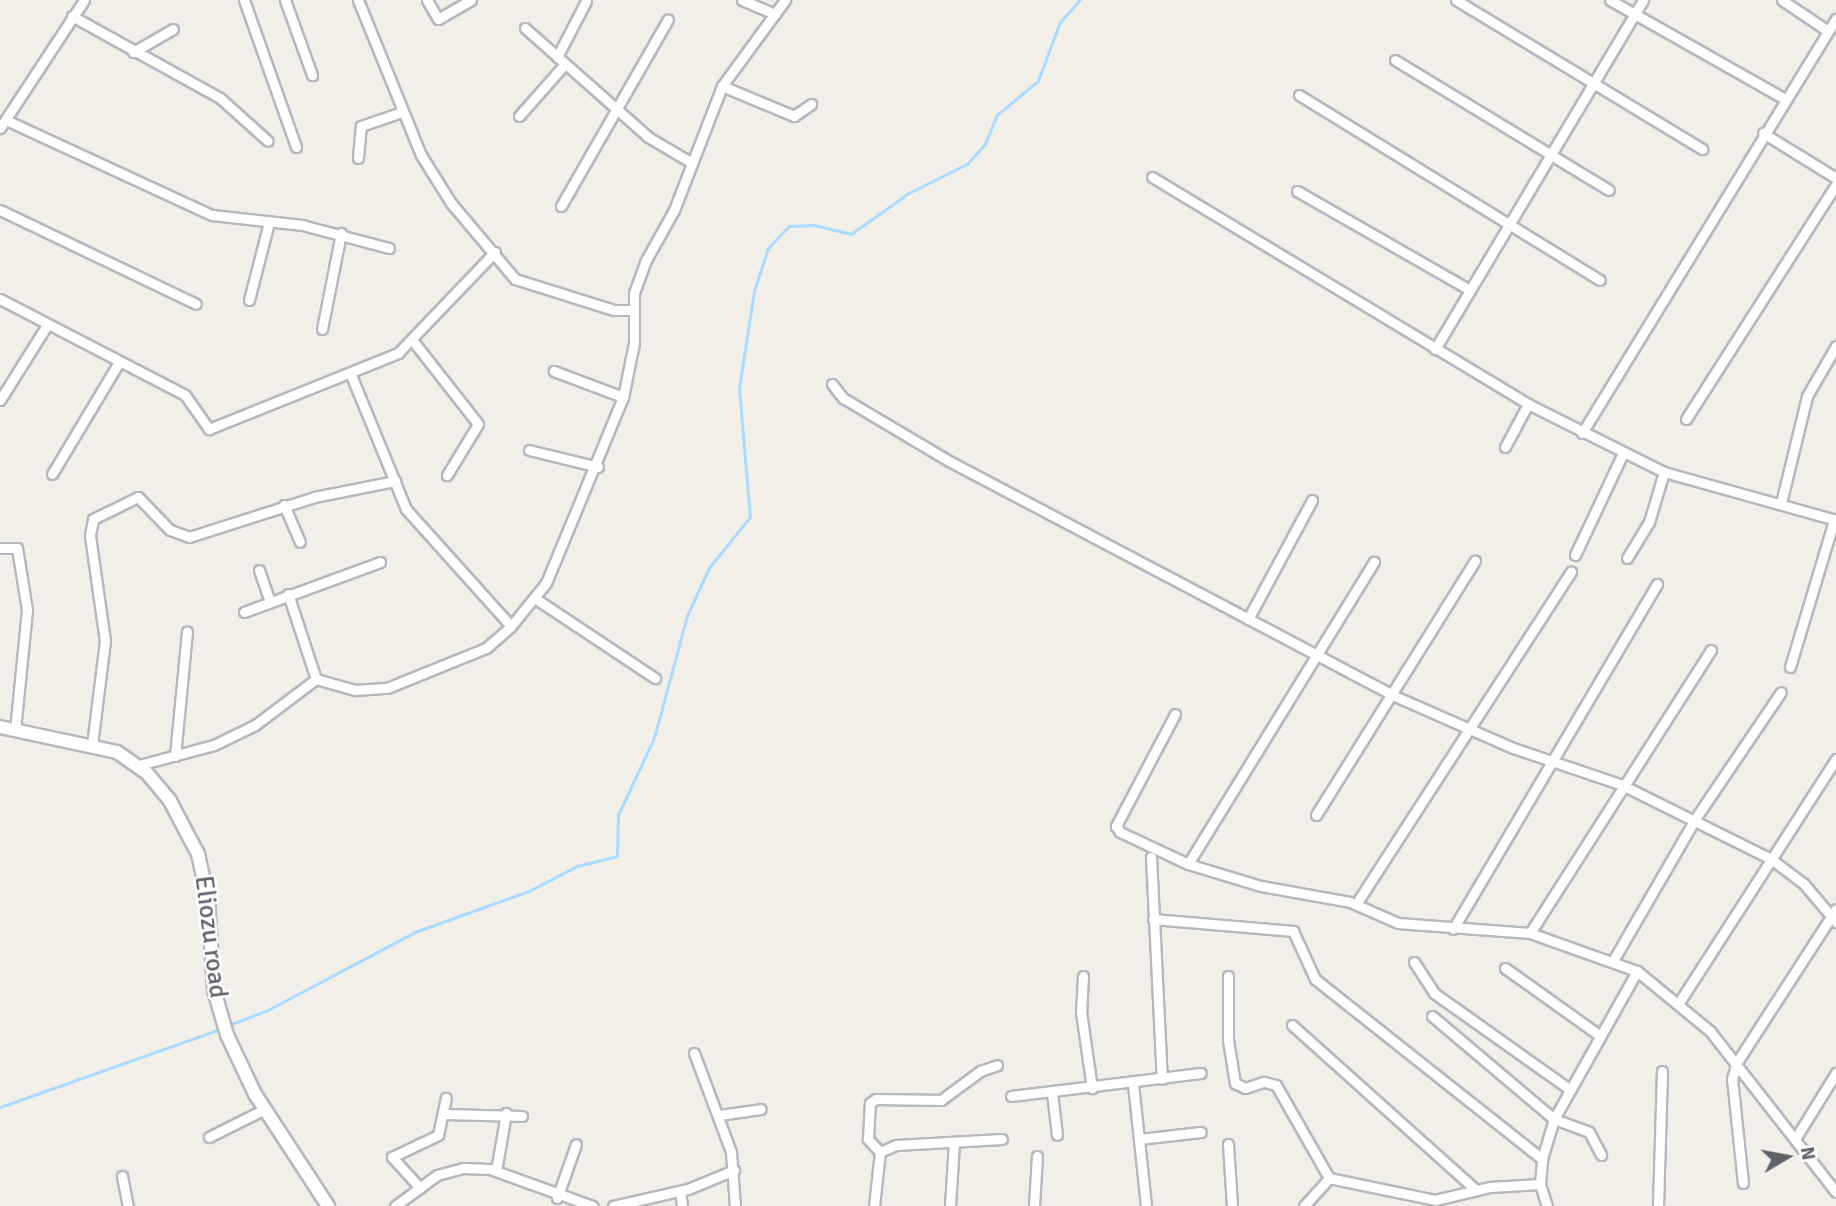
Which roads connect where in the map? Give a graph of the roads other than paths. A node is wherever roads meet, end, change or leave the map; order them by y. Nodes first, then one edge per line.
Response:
1 (84, 0) edge
2 (244, 0) edge
3 (285, 0) edge
4 (358, 0) edge
5 (427, 0) edge
6 (471, 0) edge
7 (742, 0) edge
8 (785, 0) edge
9 (1456, 0) edge
10 (1610, 0) edge
11 (1643, 0) edge
12 (1782, 0) edge
13 (586, 1) edge
14 (1634, 13) junction
15 (775, 14) junction
16 (72, 16) junction
17 (668, 19) dead end
18 (1836, 19) edge
19 (525, 28) dead end
20 (173, 30) dead end
21 (1828, 31) junction
22 (133, 52) junction
23 (561, 60) junction
24 (1395, 60) dead end
25 (312, 75) dead end
26 (1593, 83) junction
27 (722, 86) junction
28 (1299, 95) dead end
29 (1785, 99) junction
30 (811, 104) dead end
31 (0, 108) edge
32 (619, 111) junction
33 (402, 112) junction
34 (519, 116) dead end
35 (5, 121) edge
36 (1763, 133) junction
37 (268, 141) dead end
38 (296, 147) dead end
39 (1702, 149) dead end
40 (1552, 153) junction
41 (358, 158) dead end
42 (692, 163) junction
43 (1152, 177) dead end
44 (1836, 178) edge
45 (1836, 184) edge
46 (1609, 190) dead end
47 (1297, 191) dead end
48 (561, 206) dead end
49 (0, 210) edge
50 (1508, 220) junction
51 (269, 222) junction
52 (341, 233) junction
53 (389, 248) dead end
54 (495, 252) junction
55 (1601, 279) dead end
56 (1468, 289) junction
57 (0, 299) edge
58 (249, 300) dead end
59 (196, 304) dead end
60 (632, 310) junction
61 (47, 325) junction
62 (322, 329) dead end
63 (413, 341) junction
64 (1836, 346) edge
65 (1435, 349) junction
66 (119, 362) junction
67 (554, 371) dead end
68 (351, 375) junction
69 (832, 384) dead end
70 (623, 397) junction
71 (0, 400) edge
72 (1528, 404) junction
73 (1686, 419) dead end
74 (1582, 433) junction
75 (1505, 447) dead end
76 (529, 450) dead end
77 (1622, 455) junction
78 (598, 467) junction
79 (1664, 472) junction
80 (52, 474) dead end
81 (447, 475) dead end
82 (395, 481) junction
83 (1312, 500) dead end
84 (1781, 503) junction
85 (284, 505) junction
86 (1835, 520) edge
87 (300, 542) dead end
88 (0, 548) edge
89 (1575, 555) dead end
90 (1627, 558) dead end
91 (380, 562) dead end
92 (1374, 562) dead end
93 (1475, 562) dead end
94 (259, 570) dead end
95 (1571, 572) dead end
96 (1657, 584) dead end
97 (288, 594) junction
98 (536, 599) junction
99 (270, 602) junction
100 (244, 612) dead end
101 (1248, 619) junction
102 (511, 626) junction
103 (187, 632) dead end
104 (1711, 650) dead end
105 (1319, 658) junction
106 (1790, 667) dead end
107 (655, 678) dead end
108 (316, 679) junction
109 (1781, 692) dead end
110 (1390, 694) junction
111 (1175, 714) dead end
112 (0, 727) edge
113 (1465, 729) junction
114 (15, 730) junction
115 (92, 746) junction
116 (176, 756) junction
117 (1836, 759) edge
118 (1548, 761) junction
119 (139, 765) junction
120 (1622, 785) junction
121 (1316, 815) dead end
122 (1695, 819) junction
123 (1151, 857) dead end
124 (1771, 859) junction
125 (1188, 864) junction
126 (1356, 904) junction
127 (1834, 916) edge
128 (1153, 919) junction
129 (1452, 929) junction
130 (1531, 933) junction
131 (1614, 959) junction
132 (1413, 962) dead end
133 (1505, 968) dead end
134 (1637, 971) junction
135 (1083, 976) dead end
136 (1228, 976) dead end
137 (1680, 1001) junction
138 (1432, 1016) dead end
139 (1292, 1025) dead end
140 (1599, 1035) junction
141 (694, 1053) dead end
142 (1737, 1062) junction
143 (997, 1065) dead end
144 (1661, 1070) dead end
145 (1201, 1073) dead end
146 (1836, 1073) edge
147 (1162, 1079) junction
148 (1133, 1084) junction
149 (1092, 1088) junction
150 (1569, 1090) junction
151 (1052, 1093) junction
152 (1010, 1096) dead end
153 (446, 1098) dead end
154 (761, 1109) dead end
155 (265, 1110) junction
156 (506, 1113) junction
157 (443, 1114) junction
158 (719, 1115) junction
159 (523, 1116) dead end
160 (1554, 1119) junction
161 (1201, 1132) dead end
162 (1057, 1135) dead end
163 (209, 1137) dead end
164 (1002, 1139) dead end
165 (1139, 1139) junction
166 (1794, 1139) junction
167 (954, 1142) junction
168 (576, 1144) dead end
169 (1228, 1144) dead end
170 (880, 1152) junction
171 (1601, 1155) dead end
172 (1037, 1156) dead end
173 (1542, 1159) junction
174 (734, 1170) junction
175 (496, 1171) junction
176 (122, 1176) dead end
177 (1329, 1178) junction
178 (1743, 1183) dead end
179 (1540, 1184) junction
180 (420, 1188) junction
181 (1476, 1190) junction
182 (680, 1191) junction
183 (1836, 1192) edge
184 (557, 1198) junction
185 (128, 1206) edge
186 (328, 1206) edge
187 (395, 1206) edge
188 (592, 1206) edge
189 (613, 1206) edge
190 (682, 1206) edge
191 (735, 1206) edge
192 (874, 1206) edge
193 (950, 1206) edge
194 (1034, 1206) edge
195 (1146, 1206) edge
196 (1232, 1206) edge
197 (1304, 1206) edge
198 (1547, 1206) edge
199 (1658, 1206) edge

1 - 16 street
2 - 38 street
3 - 25 street
4 - 33 street
5 - 6 street
7 - 15 street
8 - 15 street
9 - 26 street
10 - 14 street
11 - 14 street
12 - 21 street
13 - 23 street
14 - 26 street
14 - 29 street
15 - 27 street
16 - 22 street
16 - 35 street
17 - 32 street
18 - 21 street
19 - 23 street
20 - 22 street
21 - 29 street
22 - 37 street
23 - 32 street
23 - 34 street
24 - 40 street
26 - 39 street
26 - 40 street
27 - 30 street
27 - 42 street
28 - 50 street
29 - 36 street
31 - 35 street
32 - 42 street
32 - 48 street
33 - 41 street
33 - 54 street
35 - 51 street
36 - 44 street
36 - 74 street
40 - 46 street
40 - 50 street
42 - 60 street
43 - 65 street
45 - 73 street
47 - 56 street
49 - 59 street
50 - 55 street
50 - 56 street
51 - 52 street
51 - 58 street
52 - 53 street
52 - 62 street
54 - 60 street
54 - 63 street
56 - 65 street
57 - 61 street
60 - 70 street
61 - 66 street
61 - 71 street
63 - 68 street
63 - 81 street
64 - 84 street
65 - 72 street
66 - 68 street
66 - 80 street
67 - 70 street
68 - 82 street
69 - 101 street
70 - 78 street
72 - 74 street
72 - 75 street
74 - 77 street
76 - 78 street
77 - 79 street
77 - 89 street
78 - 98 street
79 - 84 street
79 - 90 street
82 - 85 street
82 - 102 street
83 - 101 street
84 - 86 street
85 - 87 street
85 - 115 street
86 - 106 street
88 - 114 street
91 - 97 street
92 - 105 street
93 - 110 street
94 - 99 street
95 - 113 street
96 - 118 street
97 - 99 street
97 - 108 street
98 - 102 street
98 - 107 street
99 - 100 street
101 - 105 street
102 - 108 street
103 - 116 street
104 - 120 street
105 - 110 street
105 - 125 street
108 - 116 street
109 - 122 street
110 - 113 street
110 - 121 street
111 - 125 street
112 - 114 street, Eliozu road
113 - 118 street
113 - 126 street
114 - 115 street, Eliozu road
115 - 119 street, Eliozu road
116 - 119 street
117 - 124 street
118 - 120 street
118 - 129 street
119 - 155 street, Eliozu road
120 - 122 street
120 - 130 street
122 - 124 street
122 - 131 street
123 - 128 street
124 - 127 street
124 - 137 street
125 - 126 street
126 - 129 street
127 - 142 street
128 - 147 street
128 - 173 street
129 - 130 street
130 - 131 street
131 - 134 street
132 - 150 street
133 - 140 street
134 - 137 street
134 - 140 street
135 - 149 street
136 - 177 street
137 - 142 street
138 - 160 street
139 - 181 street
140 - 150 street
141 - 158 street
142 - 166 street
142 - 178 street
143 - 170 street
144 - 199 street
145 - 147 street
146 - 166 street
147 - 148 street
148 - 149 street
148 - 165 street
149 - 151 street
150 - 160 street
151 - 152 street
151 - 162 street
153 - 157 street
154 - 158 street
155 - 163 street
155 - 186 street, Eliozu road
156 - 157 street
156 - 159 street
156 - 175 street
157 - 180 street
158 - 174 street
160 - 171 street
160 - 173 street
161 - 165 street
164 - 167 street
165 - 195 street
166 - 183 street
167 - 170 street
167 - 193 street
168 - 184 street
169 - 196 street
170 - 192 street
172 - 194 street
173 - 179 street
174 - 182 street
174 - 191 street
175 - 180 street
175 - 184 street
176 - 185 street
177 - 181 street
177 - 197 street
179 - 181 street
179 - 198 street
180 - 187 street
182 - 189 street
182 - 190 street
184 - 188 street

